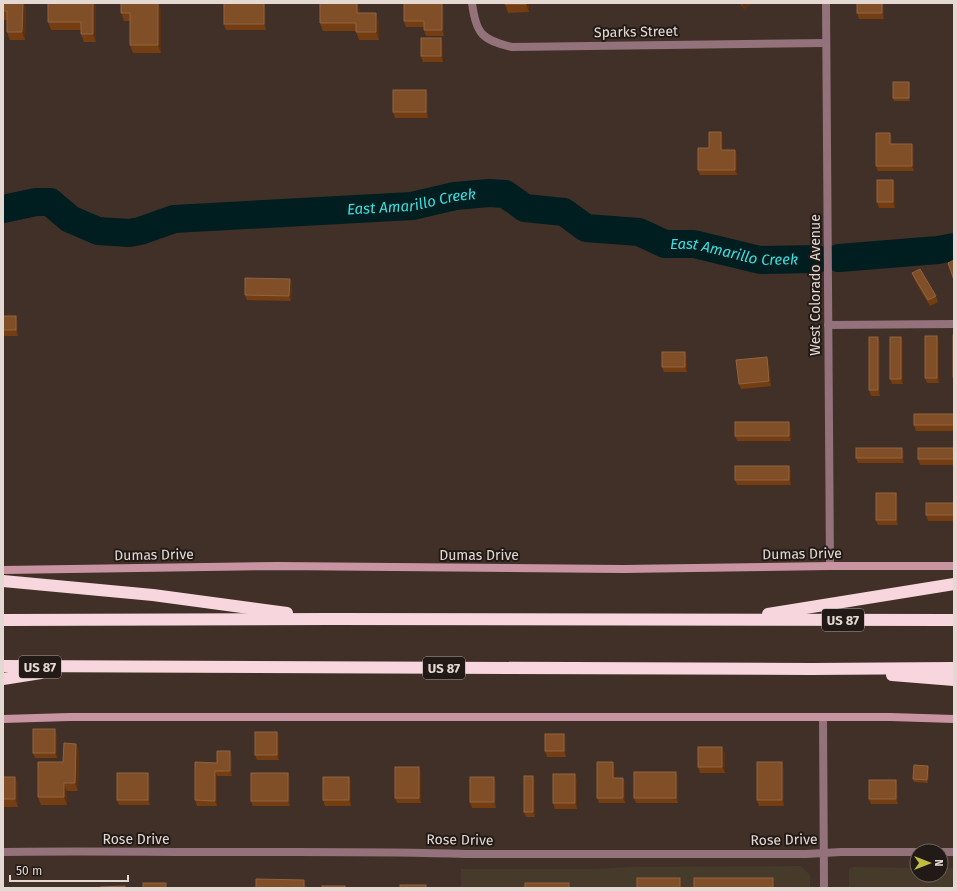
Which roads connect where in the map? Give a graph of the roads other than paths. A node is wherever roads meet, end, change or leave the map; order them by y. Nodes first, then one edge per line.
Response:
1 (472, 3) edge
2 (826, 3) edge
3 (826, 43) junction
4 (954, 324) edge
5 (828, 325) junction
6 (830, 566) junction
7 (954, 566) edge
8 (3, 570) edge
9 (3, 581) edge
10 (954, 584) edge
11 (330, 619) junction
12 (3, 620) edge
13 (732, 620) junction
14 (954, 620) edge
15 (3, 666) edge
16 (77, 667) junction
17 (954, 668) edge
18 (811, 669) junction
19 (3, 679) edge
20 (954, 680) edge
21 (823, 717) junction
22 (954, 718) edge
23 (3, 719) edge
24 (3, 852) edge
25 (909, 852) edge
26 (824, 853) junction
27 (824, 888) edge

1 - 3 street, Sparks Street
2 - 3 street, West Colorado Avenue
3 - 5 street, West Colorado Avenue
4 - 5 street
5 - 6 street, West Colorado Avenue
6 - 7 main road, Dumas Drive
6 - 8 main road, Dumas Drive
9 - 11 highway
10 - 13 highway
11 - 12 highway, US 87
11 - 13 highway, US 87
13 - 14 highway, US 87
15 - 16 highway, US 87
16 - 18 highway, US 87
16 - 19 highway
17 - 18 highway, US 87
18 - 20 highway
21 - 22 main road
21 - 23 main road
21 - 26 street
24 - 26 street, Rose Drive
25 - 26 street, Rose Drive
26 - 27 street

